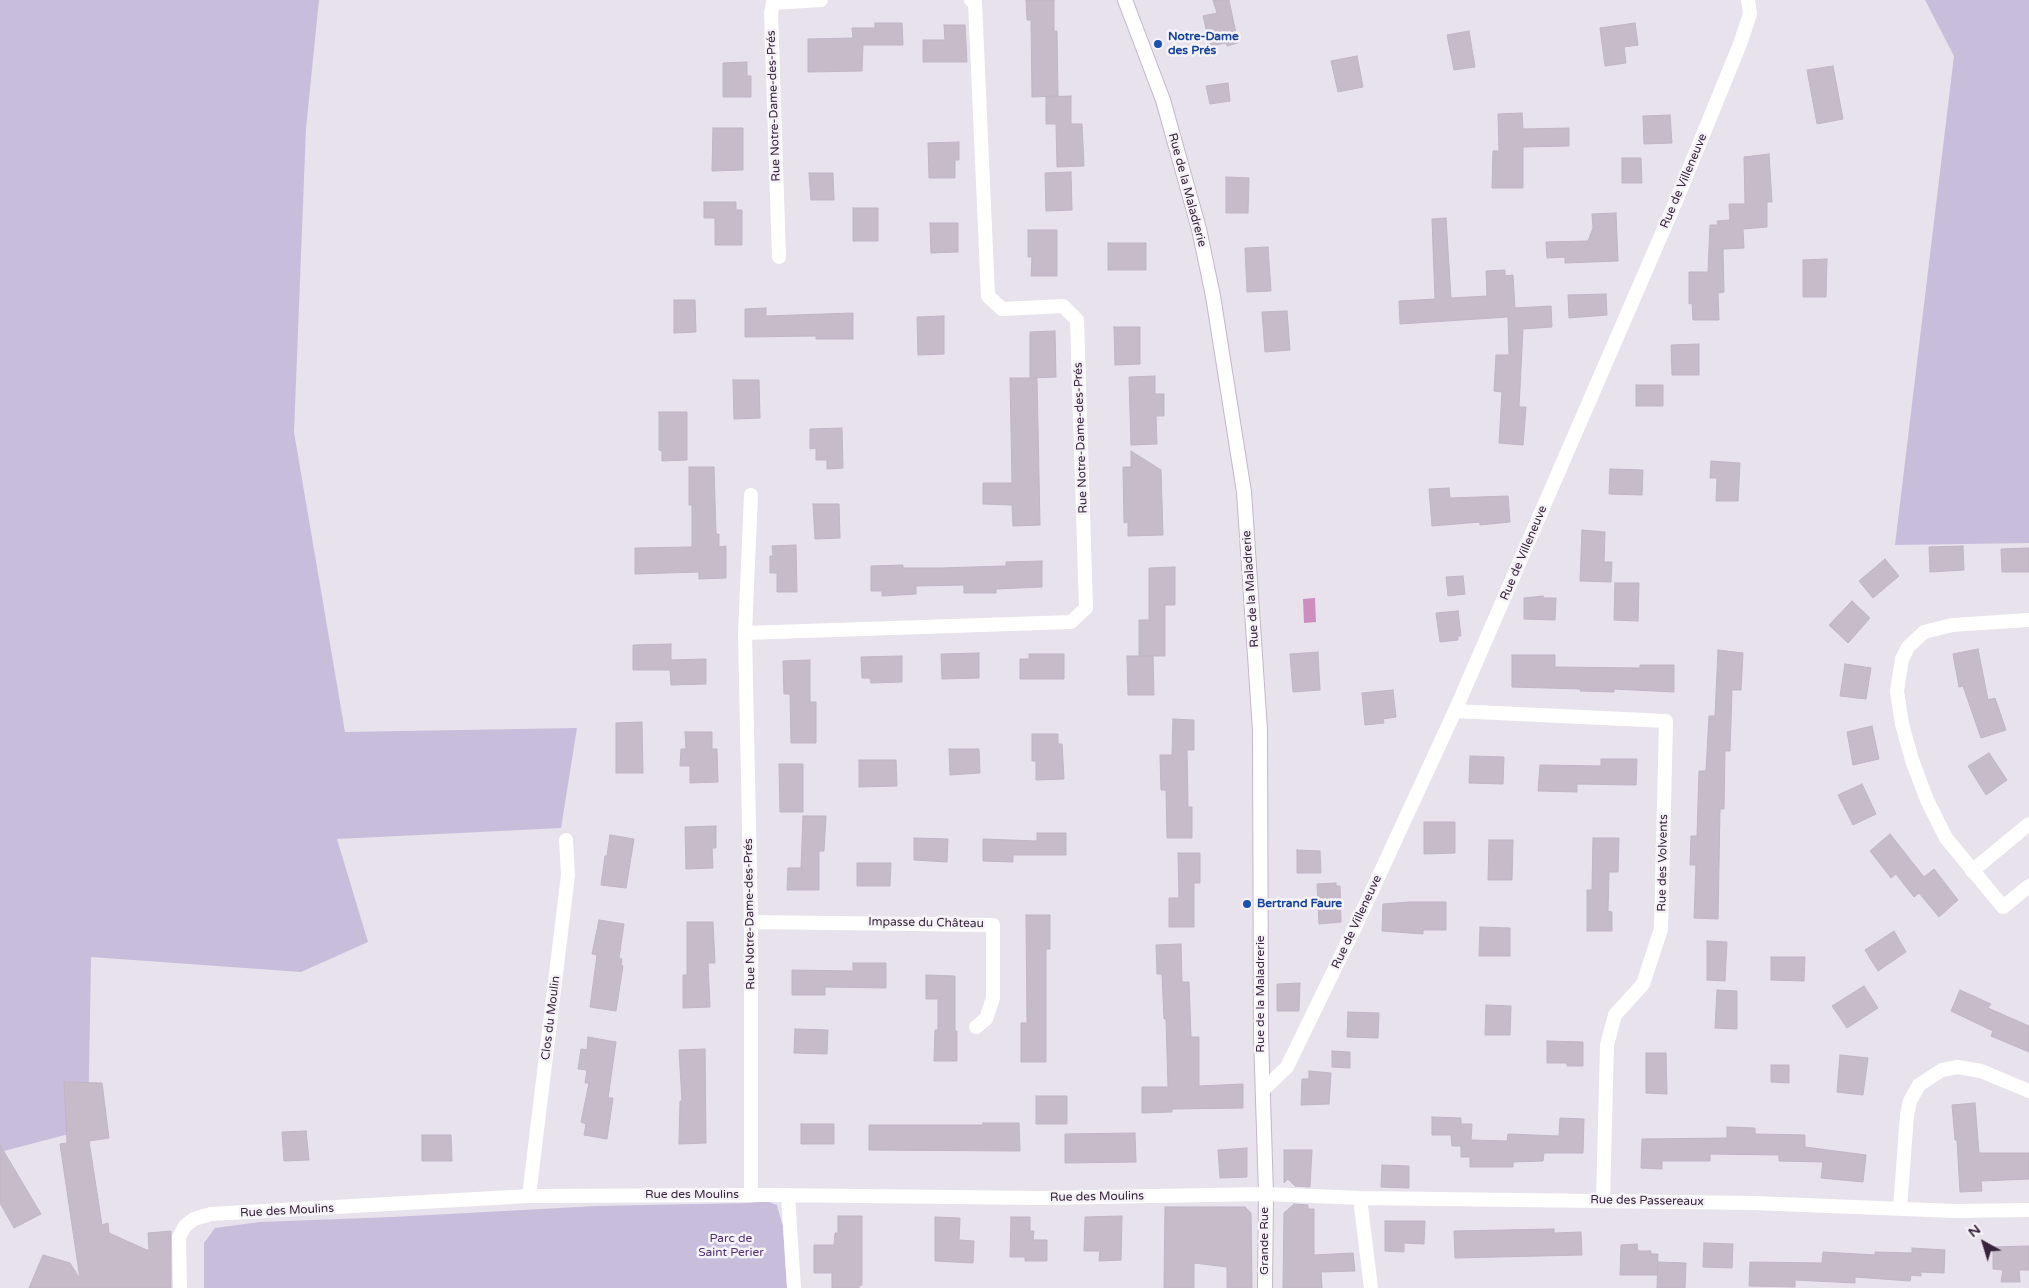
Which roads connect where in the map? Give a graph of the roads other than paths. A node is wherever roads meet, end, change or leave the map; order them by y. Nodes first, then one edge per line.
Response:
1 (822, 0) edge
2 (971, 0) edge
3 (1125, 0) edge
4 (1748, 0) edge
5 (779, 257) dead end
6 (751, 494) dead end
7 (2029, 620) edge
8 (745, 633) junction
9 (1455, 711) junction
10 (2029, 824) edge
11 (566, 840) dead end
12 (1972, 871) junction
13 (2029, 886) edge
14 (750, 922) junction
15 (976, 1027) dead end
16 (1263, 1090) junction
17 (2029, 1091) edge
18 (1266, 1194) junction
19 (751, 1195) junction
20 (788, 1195) junction
21 (529, 1196) junction
22 (1360, 1198) junction
23 (1603, 1201) junction
24 (1900, 1208) junction
25 (2029, 1210) edge
26 (180, 1288) edge
27 (794, 1288) edge
28 (1265, 1288) edge
29 (1371, 1288) edge

1 - 5 street, Rue Notre-Dame-des-Prés
2 - 8 street, Rue Notre-Dame-des-Prés
3 - 16 street, Rue de la Maladrerie
4 - 9 street, Rue de Villeneuve
6 - 8 street, Rue Notre-Dame-des-Prés
7 - 12 street
8 - 14 street, Rue Notre-Dame-des-Prés
9 - 16 street, Rue de Villeneuve
9 - 23 street, Rue des Volvents
10 - 12 street
11 - 21 street, Clos du Moulin
12 - 13 street
14 - 15 street, Impasse du Château
14 - 19 street, Rue Notre-Dame-des-Prés
16 - 18 street, Rue de la Maladrerie
17 - 24 street
18 - 20 street, Rue des Moulins
18 - 22 street, Rue des Passereaux
18 - 28 street, Grande Rue
19 - 20 street, Rue des Moulins
19 - 21 street, Rue des Moulins
20 - 27 street
21 - 26 street, Rue des Moulins
22 - 23 street, Rue des Passereaux
22 - 29 street
23 - 24 street, Rue des Passereaux
24 - 25 street, Rue des Passereaux

